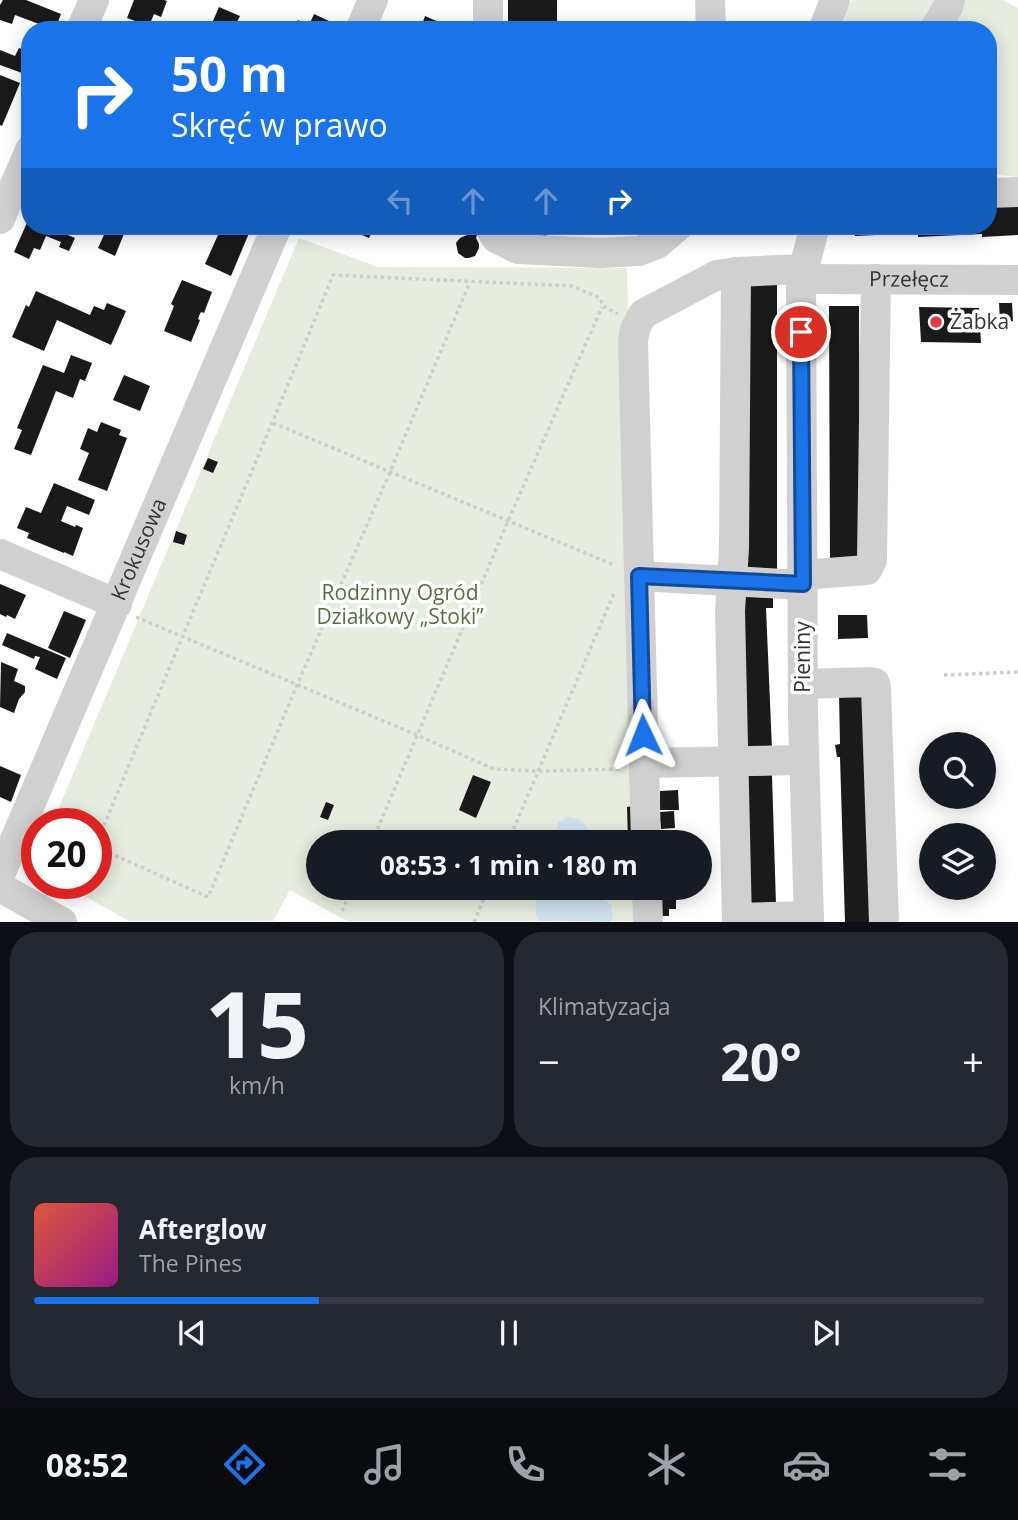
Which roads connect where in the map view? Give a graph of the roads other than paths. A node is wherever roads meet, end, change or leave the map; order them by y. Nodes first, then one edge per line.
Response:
1 (94, 0) edge
2 (373, 0) edge
3 (488, 0) edge
4 (710, 0) edge
5 (835, 0) edge
6 (950, 0) edge
7 (85, 21) edge
8 (364, 21) edge
9 (488, 21) edge
10 (711, 21) edge
11 (827, 21) edge
12 (939, 21) edge
13 (21, 171) edge
14 (1018, 192) edge
15 (997, 193) edge
16 (0, 219) edge
17 (273, 235) edge
18 (494, 235) edge
19 (668, 235) edge
20 (812, 235) edge
21 (736, 272) junction
22 (802, 274) junction
23 (876, 279) junction
24 (1018, 280) edge
25 (0, 554) edge
26 (627, 576) junction
27 (803, 580) junction
28 (732, 581) junction
29 (117, 604) junction
30 (803, 684) junction
31 (804, 760) junction
32 (734, 761) junction
33 (644, 765) junction
34 (646, 830) edge
35 (0, 875) edge
36 (0, 887) edge
37 (647, 900) edge
38 (809, 919) edge
39 (737, 920) edge
40 (62, 922) edge
41 (648, 922) edge
42 (884, 922) edge

1 - 7 street
2 - 8 street
3 - 9 street
4 - 10 street
5 - 11 street
6 - 12 street
13 - 16 street
14 - 15 street
17 - 29 street, Krokusowa
18 - 19 street
20 - 22 street, Pieniny
21 - 22 street, Przełęcz
21 - 26 street, Przełęcz
21 - 28 street
22 - 23 street, Przełęcz
22 - 27 street, Pieniny
23 - 24 street, Przełęcz
23 - 27 street
25 - 29 street
26 - 28 street
26 - 33 street
27 - 28 street
27 - 30 street, Pieniny
28 - 32 street
29 - 35 street, Krokusowa
30 - 31 street, Pieniny
30 - 42 street
31 - 32 street
31 - 38 street, Pieniny
32 - 33 street
32 - 39 street
33 - 34 street
36 - 40 street
37 - 41 street
38 - 39 street

